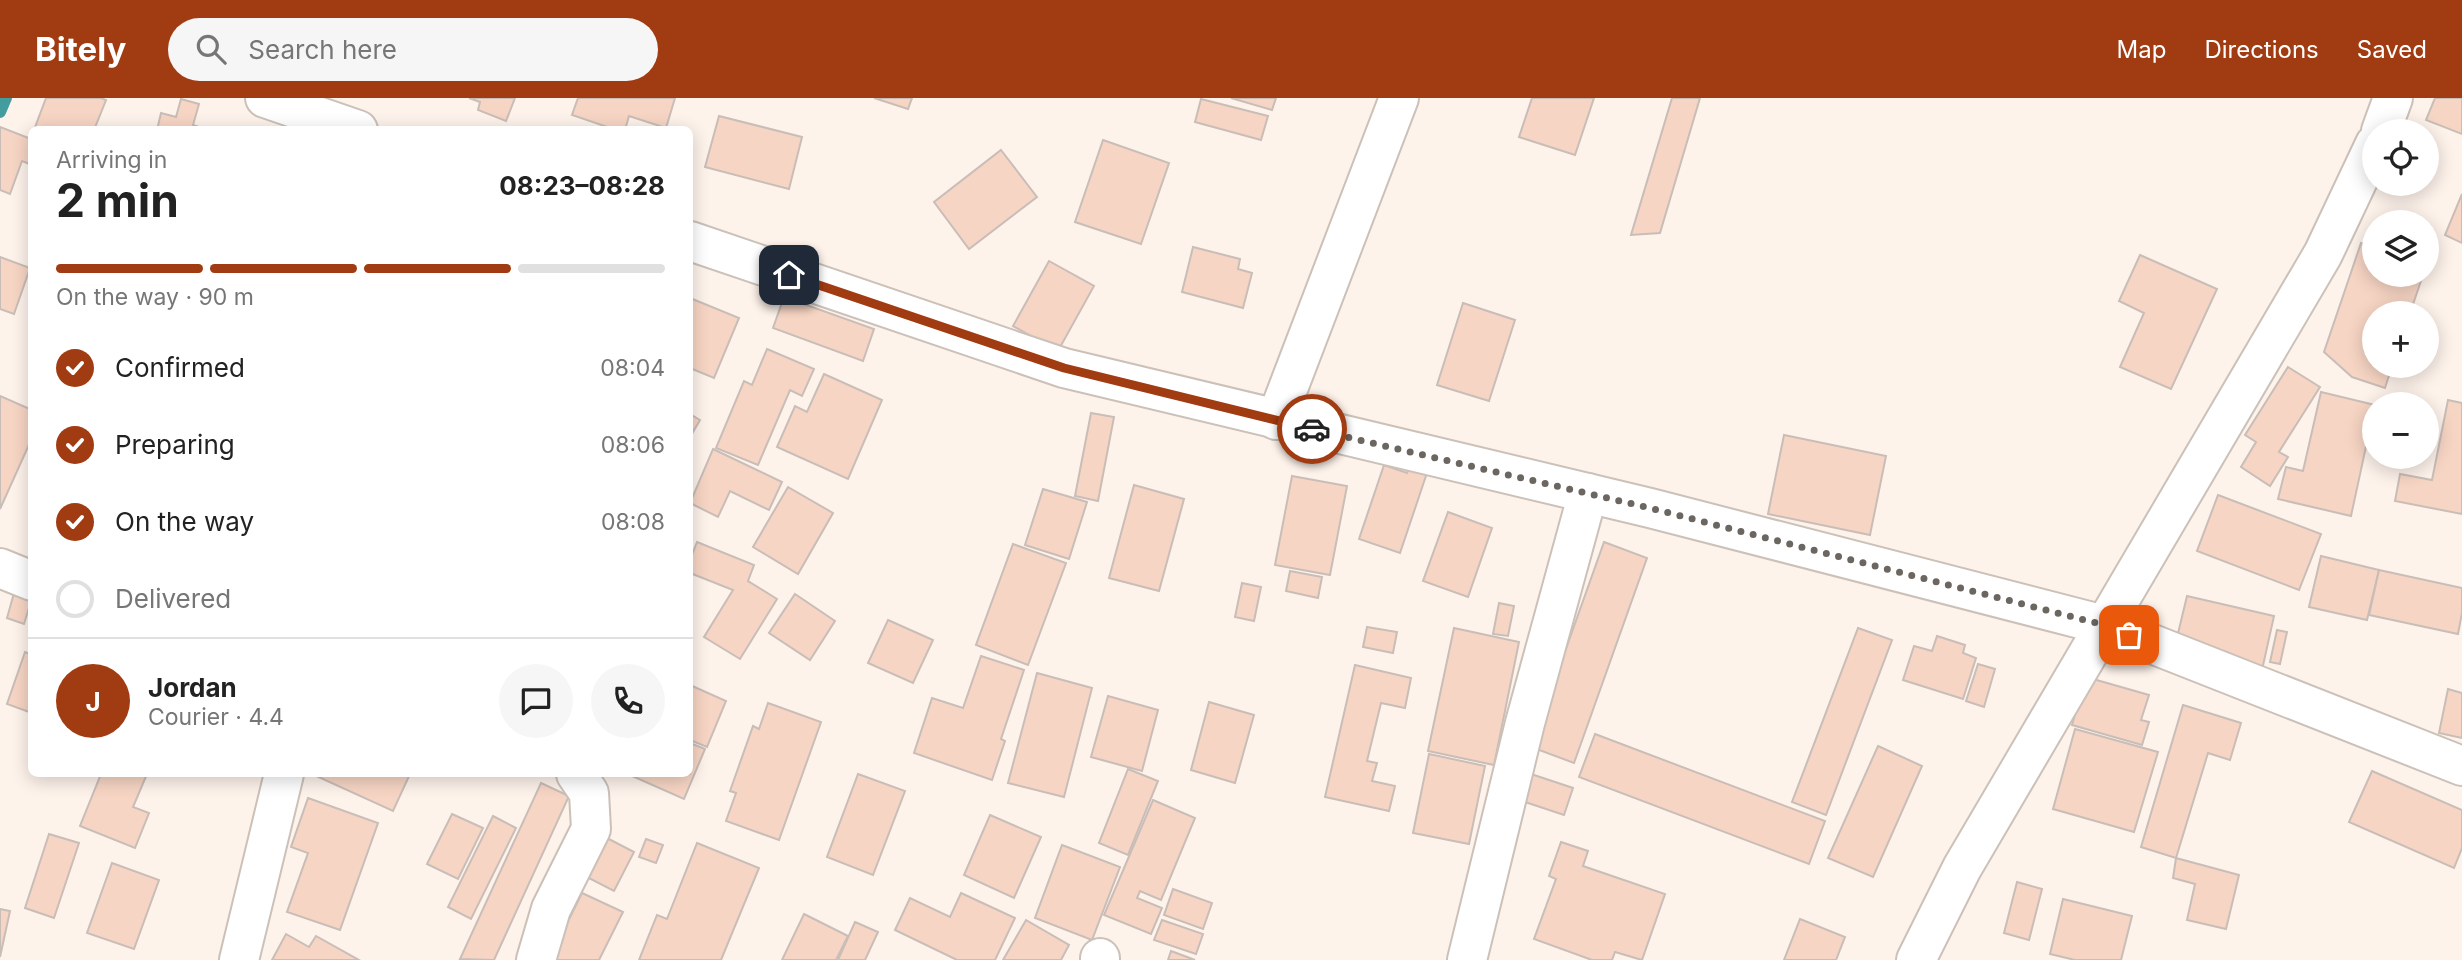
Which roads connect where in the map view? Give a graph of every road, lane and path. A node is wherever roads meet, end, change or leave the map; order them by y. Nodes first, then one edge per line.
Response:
1 (265, 98) edge
2 (1399, 98) edge
3 (2393, 98) edge
4 (2385, 119) edge
5 (346, 126) edge
6 (2362, 172) edge
7 (693, 242) edge
8 (1276, 419) junction
9 (1588, 494) junction
10 (0, 568) edge
11 (28, 579) edge
12 (2104, 625) junction
13 (2462, 766) edge
14 (283, 777) edge
15 (578, 777) edge
16 (239, 960) edge
17 (536, 960) edge
18 (1466, 960) edge
19 (1916, 960) edge

1 - 5 street
2 - 8 street
3 - 4 street
6 - 12 street
7 - 8 street
8 - 9 street
9 - 12 street
9 - 18 street
10 - 11 street
12 - 13 street
12 - 19 street
14 - 16 street
15 - 17 street

